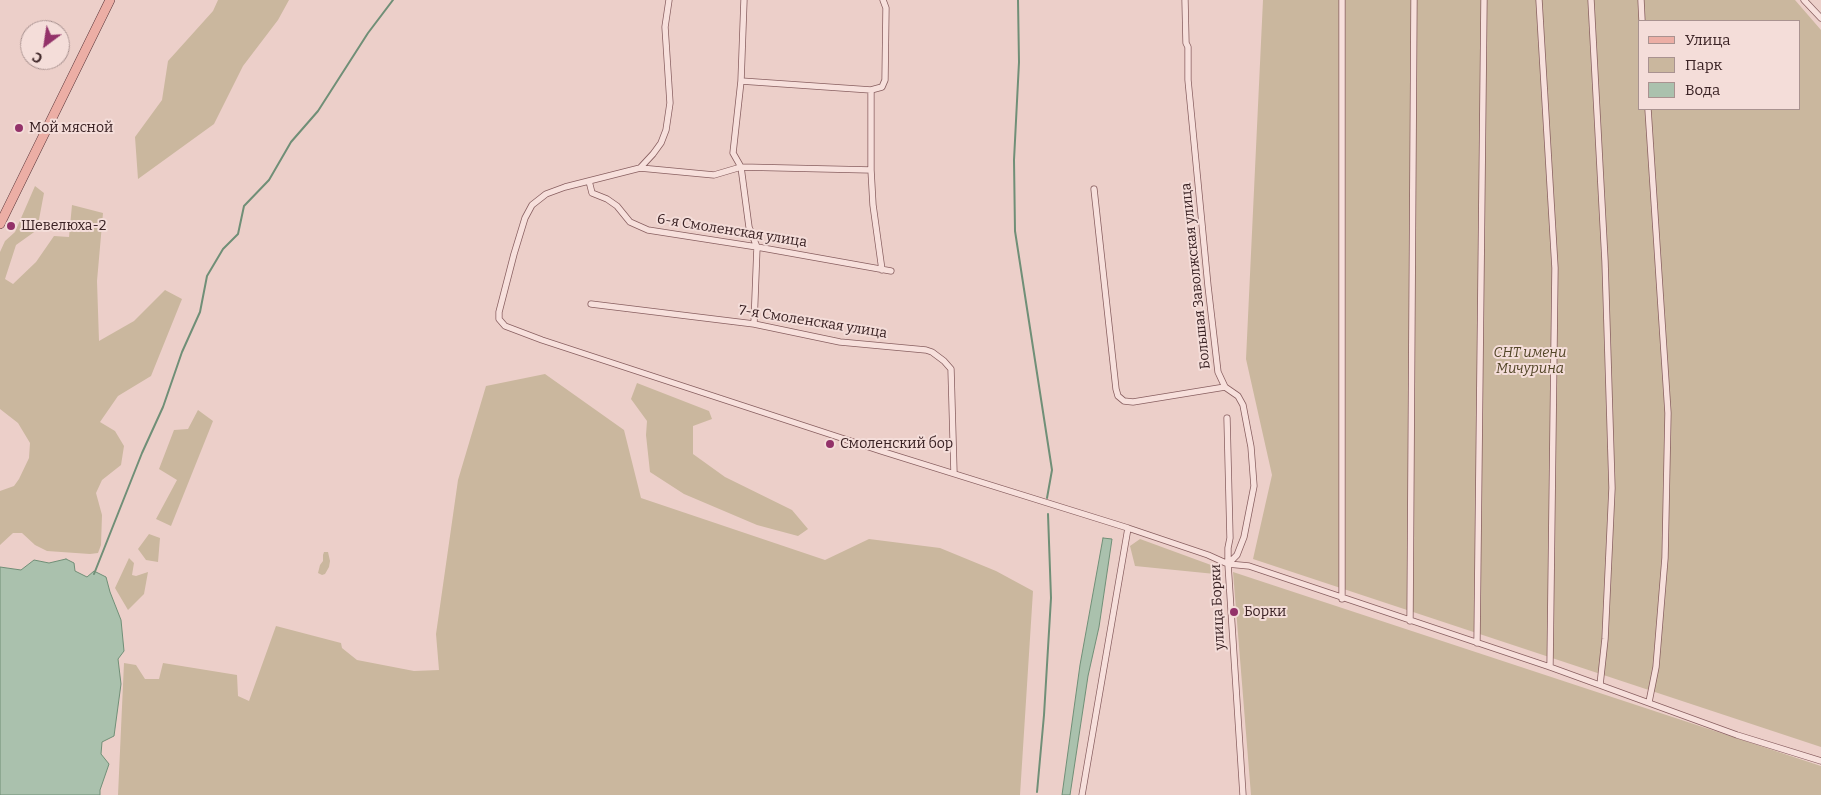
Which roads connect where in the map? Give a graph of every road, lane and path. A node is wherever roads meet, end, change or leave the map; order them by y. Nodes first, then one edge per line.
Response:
1 (110, 0) edge
2 (669, 0) edge
3 (744, 0) edge
4 (883, 0) edge
5 (1185, 0) edge
6 (1342, 0) edge
7 (1414, 0) edge
8 (1484, 0) edge
9 (1539, 0) edge
10 (1591, 0) edge
11 (1641, 0) edge
12 (1804, 0) edge
13 (1821, 18) edge
14 (1642, 20) edge
15 (741, 81) junction
16 (872, 90) junction
17 (1648, 110) edge
18 (741, 167) junction
19 (640, 168) junction
20 (871, 170) junction
21 (589, 181) junction
22 (1094, 189) dead end
23 (0, 224) edge
24 (757, 247) junction
25 (882, 270) junction
26 (891, 271) dead end
27 (591, 304) dead end
28 (754, 324) junction
29 (1225, 387) junction
30 (1227, 418) dead end
31 (954, 473) junction
32 (1128, 528) junction
33 (1228, 564) junction
34 (1342, 599) junction
35 (1410, 621) junction
36 (1477, 643) junction
37 (1550, 667) junction
38 (1600, 685) junction
39 (1649, 702) junction
40 (1821, 761) edge
41 (1082, 795) edge
42 (1243, 795) edge

1 - 23 main road
2 - 19 street
3 - 15 street
4 - 16 street
5 - 29 street, Большая Заволжская улица
6 - 34 street
7 - 35 street
8 - 36 street
9 - 37 street
10 - 38 street
11 - 14 street
12 - 13 street
15 - 16 street
15 - 18 street
16 - 20 street
17 - 39 street
18 - 19 street
18 - 20 street
18 - 24 street
19 - 21 street
20 - 25 street
21 - 24 street, 6-я Смоленская улица
21 - 31 street
22 - 29 street
24 - 25 street, 6-я Смоленская улица
24 - 28 street
25 - 26 street, 6-я Смоленская улица
27 - 28 street, 7-я Смоленская улица
28 - 31 street, 7-я Смоленская улица
29 - 33 street, Большая Заволжская улица
30 - 33 street, улица Борки
31 - 32 street
32 - 33 street
32 - 41 street
33 - 34 street
33 - 42 street, улица Борки
34 - 35 street
35 - 36 street
36 - 37 street
37 - 38 street
38 - 39 street
39 - 40 street

